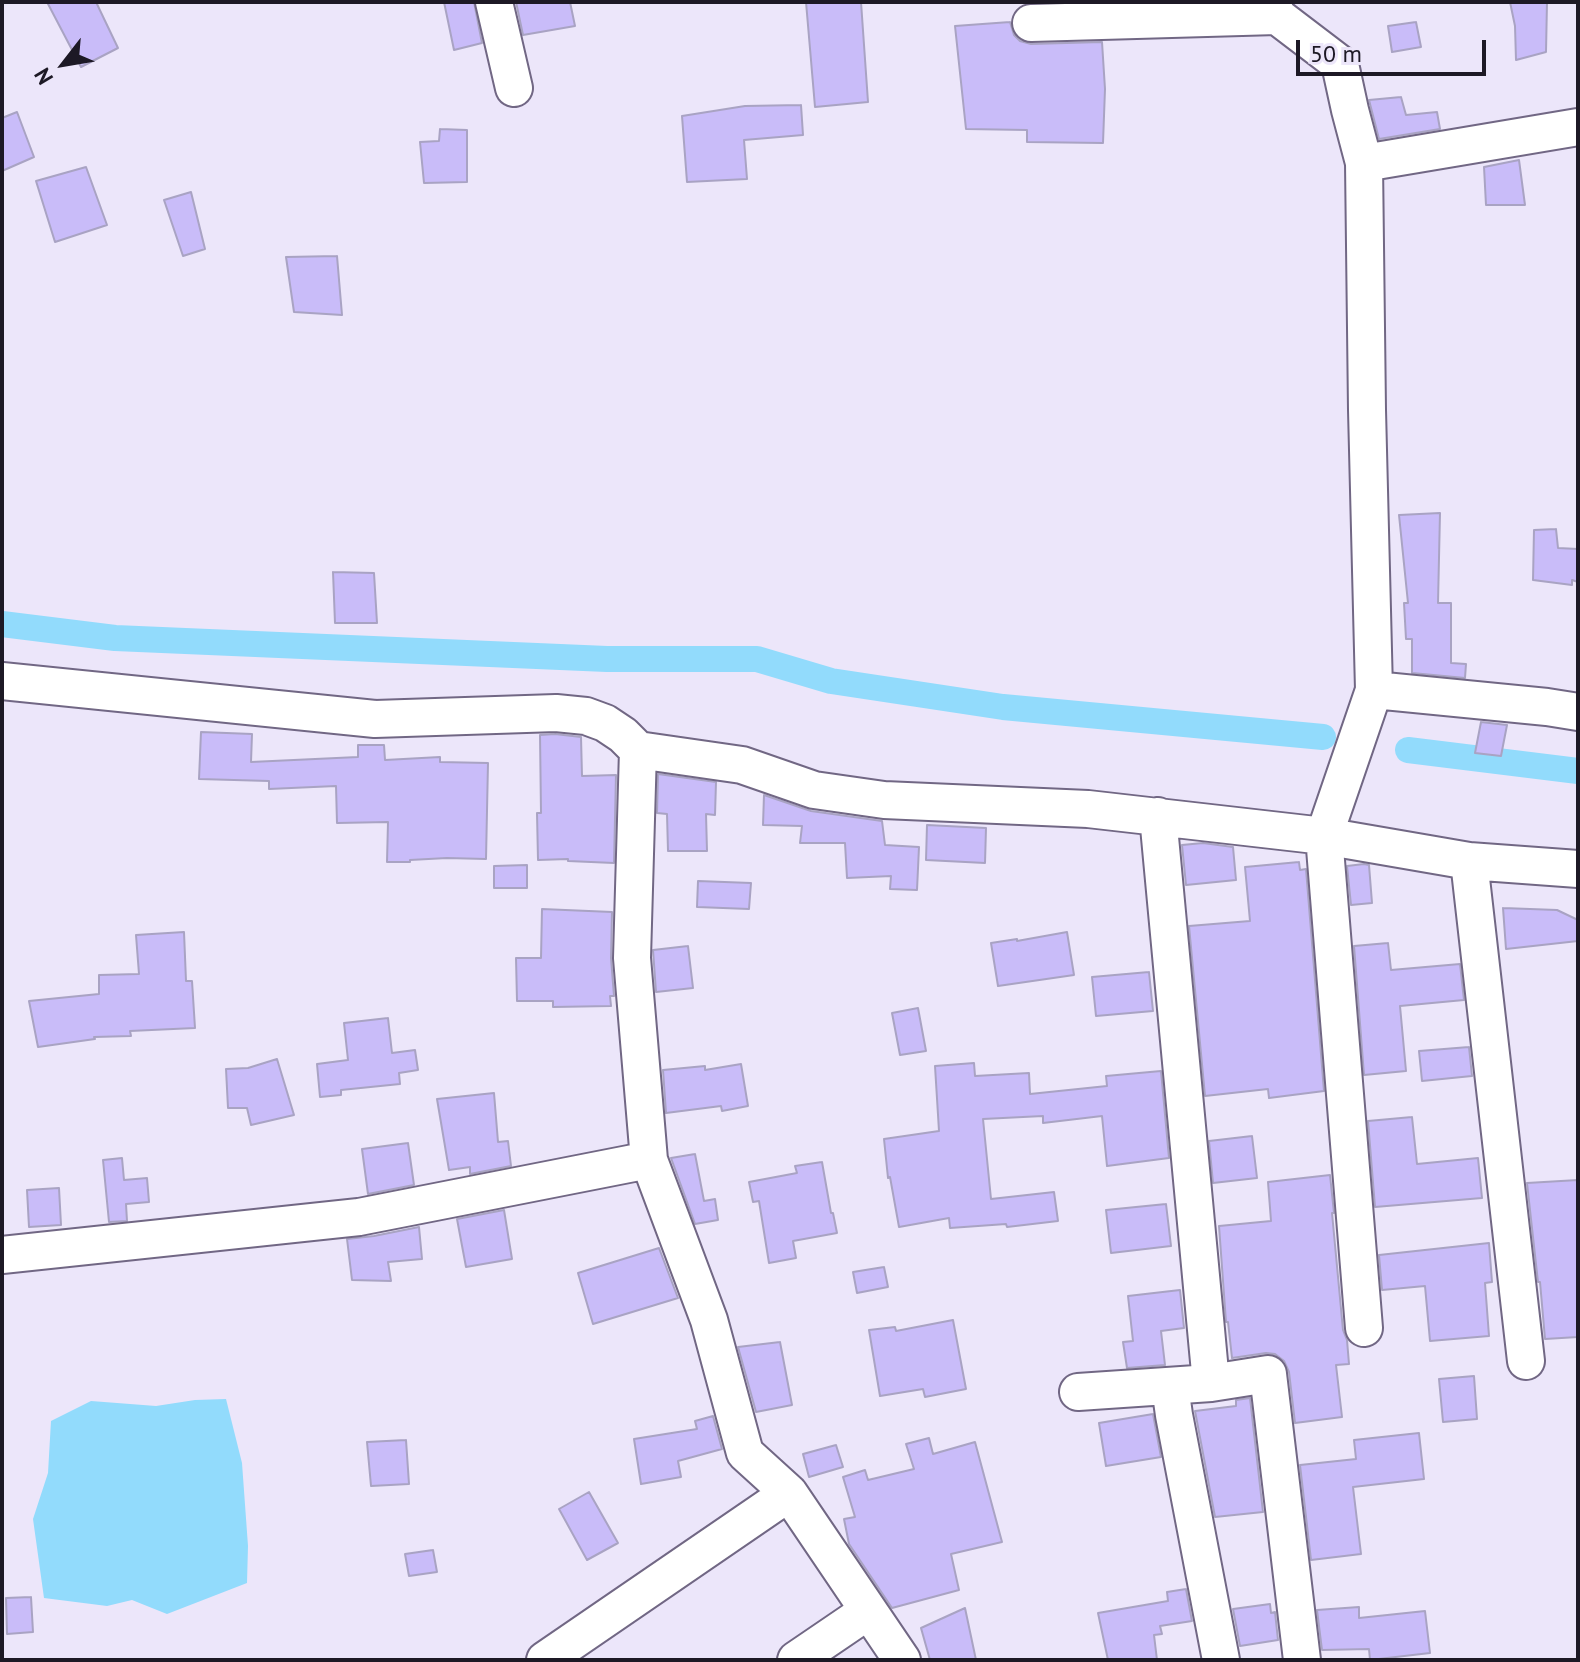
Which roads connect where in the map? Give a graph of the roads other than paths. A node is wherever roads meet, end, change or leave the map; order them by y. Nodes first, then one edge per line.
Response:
1 (494, 2) edge
2 (1275, 9) edge
3 (1031, 23) dead end
4 (514, 88) dead end
5 (1578, 127) edge
6 (1364, 163) junction
7 (2, 681) edge
8 (1374, 690) junction
9 (1578, 712) edge
10 (638, 750) junction
11 (1158, 816) junction
12 (1324, 836) junction
13 (1469, 861) junction
14 (1578, 869) edge
15 (649, 1160) junction
16 (2, 1255) edge
17 (1364, 1328) dead end
18 (1526, 1361) dead end
19 (1211, 1383) junction
20 (1170, 1386) junction
21 (1078, 1392) dead end
22 (789, 1493) junction
23 (868, 1611) junction
24 (545, 1660) edge
25 (796, 1660) edge
26 (902, 1660) edge
27 (1221, 1660) edge
28 (1302, 1660) edge

1 - 4 street
2 - 3 street
2 - 6 street
5 - 6 street
6 - 8 street
7 - 10 street
8 - 9 street
8 - 12 street
10 - 11 street
10 - 15 street
11 - 12 street
11 - 19 street
12 - 13 street
12 - 17 street
13 - 14 street
13 - 18 street
15 - 16 street
15 - 22 street
19 - 20 street
19 - 28 street
20 - 21 street
20 - 27 street
22 - 23 street
22 - 24 street
23 - 25 street
23 - 26 street

